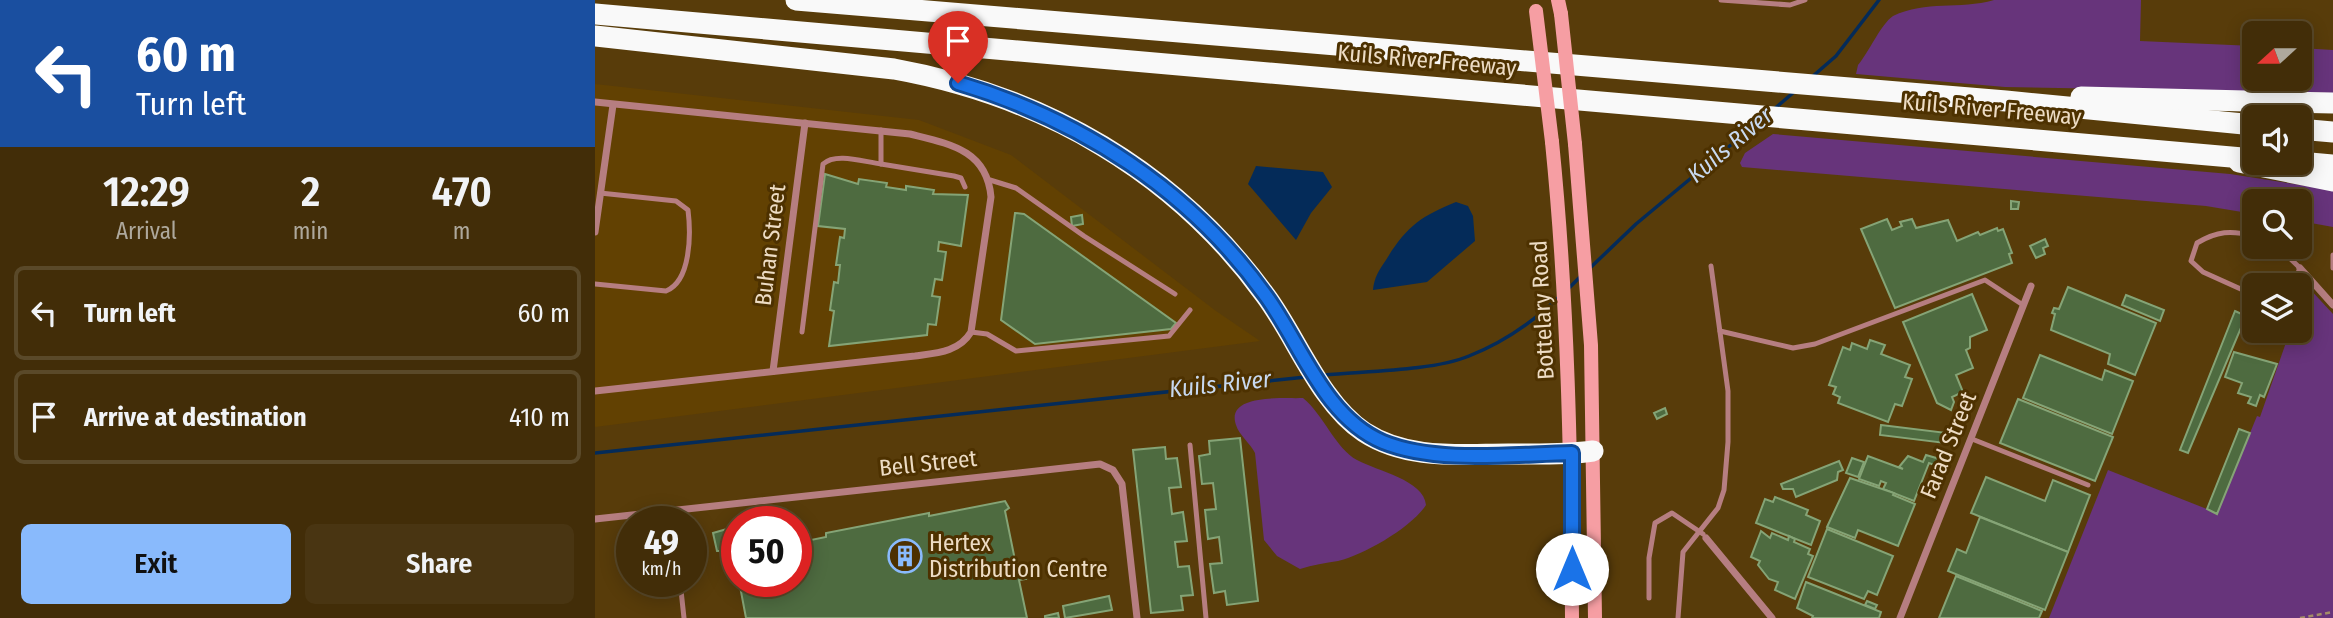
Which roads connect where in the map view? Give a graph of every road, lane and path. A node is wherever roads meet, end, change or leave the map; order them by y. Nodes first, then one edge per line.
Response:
1 (796, 0) edge
2 (1721, 0) edge
3 (1805, 0) edge
4 (1536, 6) edge
5 (1559, 7) edge
6 (595, 14) edge
7 (595, 36) edge
8 (2006, 101) junction
9 (595, 103) edge
10 (2333, 103) edge
11 (613, 105) junction
12 (805, 123) junction
13 (2242, 124) edge
14 (881, 130) junction
15 (2312, 130) edge
16 (2333, 132) edge
17 (2219, 156) junction
18 (2242, 158) edge
19 (2312, 163) edge
20 (881, 164) junction
21 (2333, 165) edge
22 (990, 180) junction
23 (2333, 181) edge
24 (965, 187) dead end
25 (600, 193) junction
26 (595, 232) edge
27 (2242, 234) edge
28 (2333, 255) edge
29 (2291, 259) edge
30 (1711, 266) dead end
31 (2300, 268) junction
32 (2333, 268) edge
33 (2298, 273) edge
34 (595, 284) edge
35 (2031, 286) dead end
36 (2242, 290) edge
37 (1175, 294) dead end
38 (2333, 304) edge
39 (2023, 305) junction
40 (1190, 310) dead end
41 (1720, 331) junction
42 (802, 332) dead end
43 (971, 332) junction
44 (773, 371) junction
45 (595, 391) edge
46 (1972, 439) junction
47 (1189, 445) dead end
48 (1583, 452) junction
49 (2088, 485) dead end
50 (707, 507) edge
51 (616, 517) edge
52 (595, 519) edge
53 (1704, 535) junction
54 (682, 597) edge
55 (1649, 597) dead end
56 (2333, 612) edge
57 (684, 618) edge
58 (1137, 618) edge
59 (1206, 618) edge
60 (1572, 618) edge
61 (1595, 618) edge
62 (1678, 618) edge
63 (1772, 618) edge
64 (1900, 618) edge
65 (2300, 618) edge

1 - 8 highway, Kuils River Freeway
2 - 3 lane
4 - 48 main road, Bottelary Road, bridge
5 - 48 main road, Bottelary Road, bridge
6 - 17 highway, Kuils River Freeway
7 - 48 highway
8 - 10 highway
8 - 13 highway, Kuils River Freeway
9 - 11 street
11 - 12 street
11 - 25 street
12 - 14 street
12 - 44 street, Buhan Street
14 - 20 lane
14 - 22 street
15 - 16 highway
17 - 18 highway, Kuils River Freeway
17 - 23 highway
19 - 21 highway
20 - 24 lane
20 - 42 lane
22 - 37 lane
22 - 43 street
25 - 26 street
25 - 34 lane
27 - 36 lane
28 - 32 lane
29 - 31 lane
30 - 41 lane
31 - 33 lane
31 - 38 street
35 - 39 street, Farad Street
39 - 41 lane
39 - 46 street, Farad Street
40 - 43 lane
41 - 53 lane
43 - 44 street
44 - 45 street
46 - 49 lane
46 - 64 street, Farad Street
47 - 59 lane
48 - 60 main road, Bottelary Road
48 - 61 main road, Bottelary Road
50 - 58 street, Bell Street
51 - 52 street, Bell Street
53 - 55 lane
53 - 62 lane
53 - 63 street
54 - 57 lane
56 - 65 path

